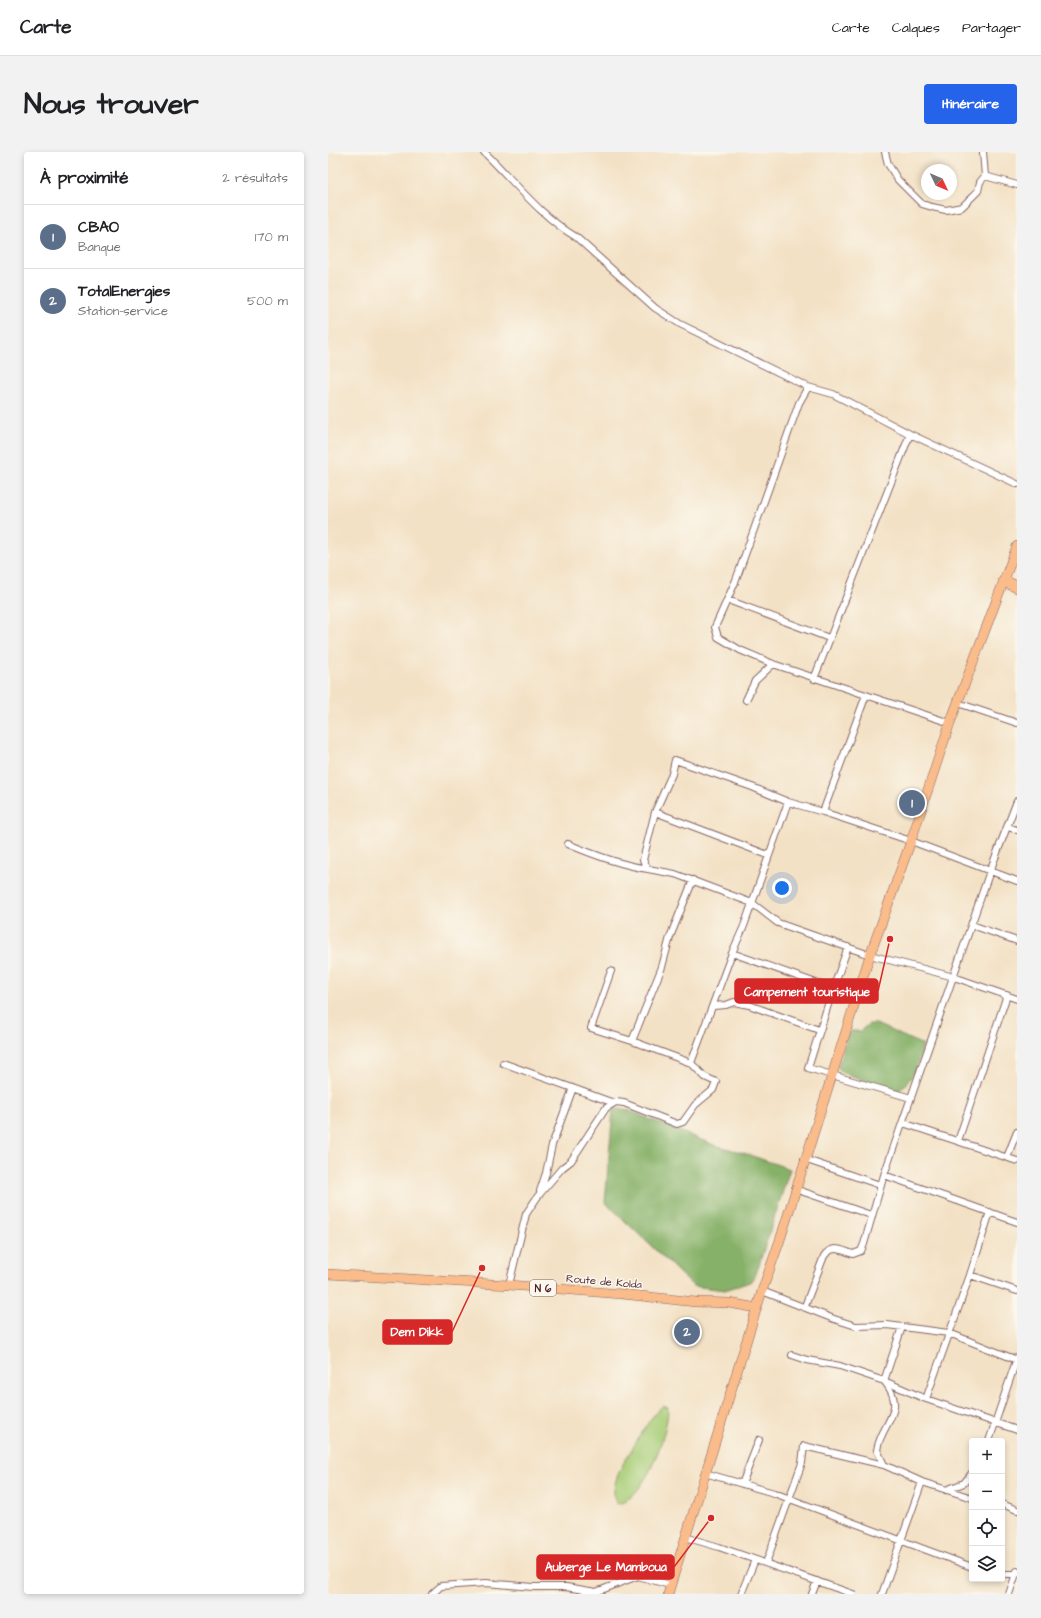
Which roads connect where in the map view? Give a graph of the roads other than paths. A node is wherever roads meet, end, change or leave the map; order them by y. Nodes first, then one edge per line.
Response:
1 (484, 152) edge
2 (885, 152) edge
3 (983, 152) edge
4 (985, 176) junction
5 (1017, 186) edge
6 (808, 387) junction
7 (910, 434) junction
8 (1017, 484) edge
9 (1017, 546) edge
10 (1004, 581) junction
11 (1017, 587) edge
12 (728, 600) junction
13 (829, 638) junction
14 (773, 664) junction
15 (814, 679) junction
16 (866, 695) junction
17 (746, 700) dead end
18 (958, 703) junction
19 (950, 723) junction
20 (1017, 723) edge
21 (1017, 801) edge
22 (788, 802) junction
23 (655, 812) junction
24 (823, 812) junction
25 (1008, 827) junction
26 (1017, 830) edge
27 (911, 841) junction
28 (568, 844) dead end
29 (768, 855) junction
30 (648, 869) junction
31 (990, 871) junction
32 (693, 880) junction
33 (1017, 881) edge
34 (752, 903) junction
35 (972, 925) junction
36 (1017, 941) edge
37 (848, 947) junction
38 (732, 953) junction
39 (870, 955) junction
40 (611, 971) dead end
41 (954, 977) junction
42 (834, 989) junction
43 (1007, 995) junction
44 (1017, 999) edge
45 (713, 1006) junction
46 (819, 1030) junction
47 (632, 1041) junction
48 (503, 1063) dead end
49 (691, 1063) junction
50 (831, 1074) junction
51 (573, 1088) junction
52 (911, 1098) junction
53 (614, 1102) junction
54 (903, 1123) junction
55 (1017, 1132) edge
56 (958, 1140) junction
57 (1008, 1158) junction
58 (804, 1159) junction
59 (1017, 1161) edge
60 (884, 1175) junction
61 (880, 1185) junction
62 (794, 1189) junction
63 (538, 1196) junction
64 (990, 1212) junction
65 (871, 1215) junction
66 (1017, 1222) edge
67 (328, 1274) edge
68 (970, 1275) junction
69 (509, 1285) junction
70 (762, 1291) junction
71 (1017, 1291) edge
72 (805, 1306) junction
73 (757, 1308) junction
74 (902, 1327) junction
75 (949, 1333) junction
76 (792, 1355) dead end
77 (1017, 1359) edge
78 (884, 1380) junction
79 (926, 1399) junction
80 (995, 1422) junction
81 (1017, 1430) edge
82 (990, 1438) edge
83 (759, 1440) dead end
84 (884, 1465) junction
85 (705, 1473) junction
86 (971, 1474) edge
87 (922, 1482) junction
88 (742, 1484) junction
89 (946, 1490) junction
90 (969, 1497) edge
91 (789, 1500) junction
92 (1005, 1505) edge
93 (1017, 1510) edge
94 (685, 1537) junction
95 (901, 1540) junction
96 (755, 1560) junction
97 (766, 1564) junction
98 (969, 1565) edge
99 (1017, 1573) edge
100 (1005, 1574) edge
101 (817, 1581) junction
102 (669, 1590) edge
103 (432, 1594) edge
104 (741, 1594) edge
105 (812, 1594) edge
106 (853, 1594) edge
107 (882, 1594) edge
108 (1009, 1594) edge

1 - 6 street
2 - 4 street
3 - 4 street
4 - 5 street
6 - 7 street
6 - 12 street
7 - 8 street
7 - 13 street
9 - 10 main road
10 - 11 highway
10 - 18 main road
12 - 13 street
12 - 14 street
13 - 15 street
14 - 15 street
14 - 17 street
15 - 16 street
16 - 19 street
16 - 24 street
18 - 19 main road
18 - 20 street
19 - 27 main road
21 - 25 street
22 - 23 street
22 - 24 street
22 - 29 street
23 - 29 street
23 - 30 street
24 - 27 street
25 - 26 street
25 - 31 street
27 - 31 street
27 - 39 main road
28 - 30 street
29 - 34 street
30 - 32 street
31 - 33 street
31 - 35 street
32 - 34 street
32 - 47 street
34 - 37 street
34 - 38 street
35 - 36 street
35 - 41 street
37 - 39 street
37 - 42 street
38 - 42 street
38 - 45 street
39 - 41 street
39 - 50 main road
40 - 47 street
41 - 43 street
41 - 52 street
42 - 46 street
43 - 44 street
43 - 56 street
45 - 46 street
45 - 49 street
46 - 50 street
47 - 49 street
48 - 51 street
49 - 53 street
50 - 52 street
50 - 58 main road
51 - 53 street
51 - 63 street
52 - 54 street
53 - 63 street
54 - 56 street
54 - 60 street
55 - 57 street
56 - 57 street
57 - 59 street
58 - 61 street
58 - 62 main road
60 - 61 street
60 - 64 street
61 - 65 street
62 - 65 street
62 - 70 main road
63 - 69 street
64 - 66 street
64 - 68 street
65 - 72 street
67 - 69 main road, Route de Kolda / N 6
68 - 71 street
68 - 75 street
69 - 73 main road, Route de Kolda / N 6
70 - 72 street
70 - 73 main road
72 - 74 street
73 - 85 main road
74 - 75 street
74 - 78 street
75 - 77 street
75 - 79 street
76 - 78 street
77 - 80 street
78 - 79 street
78 - 84 street
79 - 80 street
80 - 81 street
80 - 82 street
83 - 88 street
84 - 87 street
84 - 91 street
85 - 88 street
85 - 94 main road
86 - 89 street
87 - 89 street
87 - 95 street
88 - 91 street
89 - 90 street
91 - 95 street
91 - 97 street
92 - 93 street
94 - 96 street
94 - 102 main road
95 - 98 street
95 - 107 street
96 - 97 street
96 - 104 street
97 - 101 street
99 - 100 street
99 - 108 street
101 - 105 street
101 - 106 street
102 - 103 street

